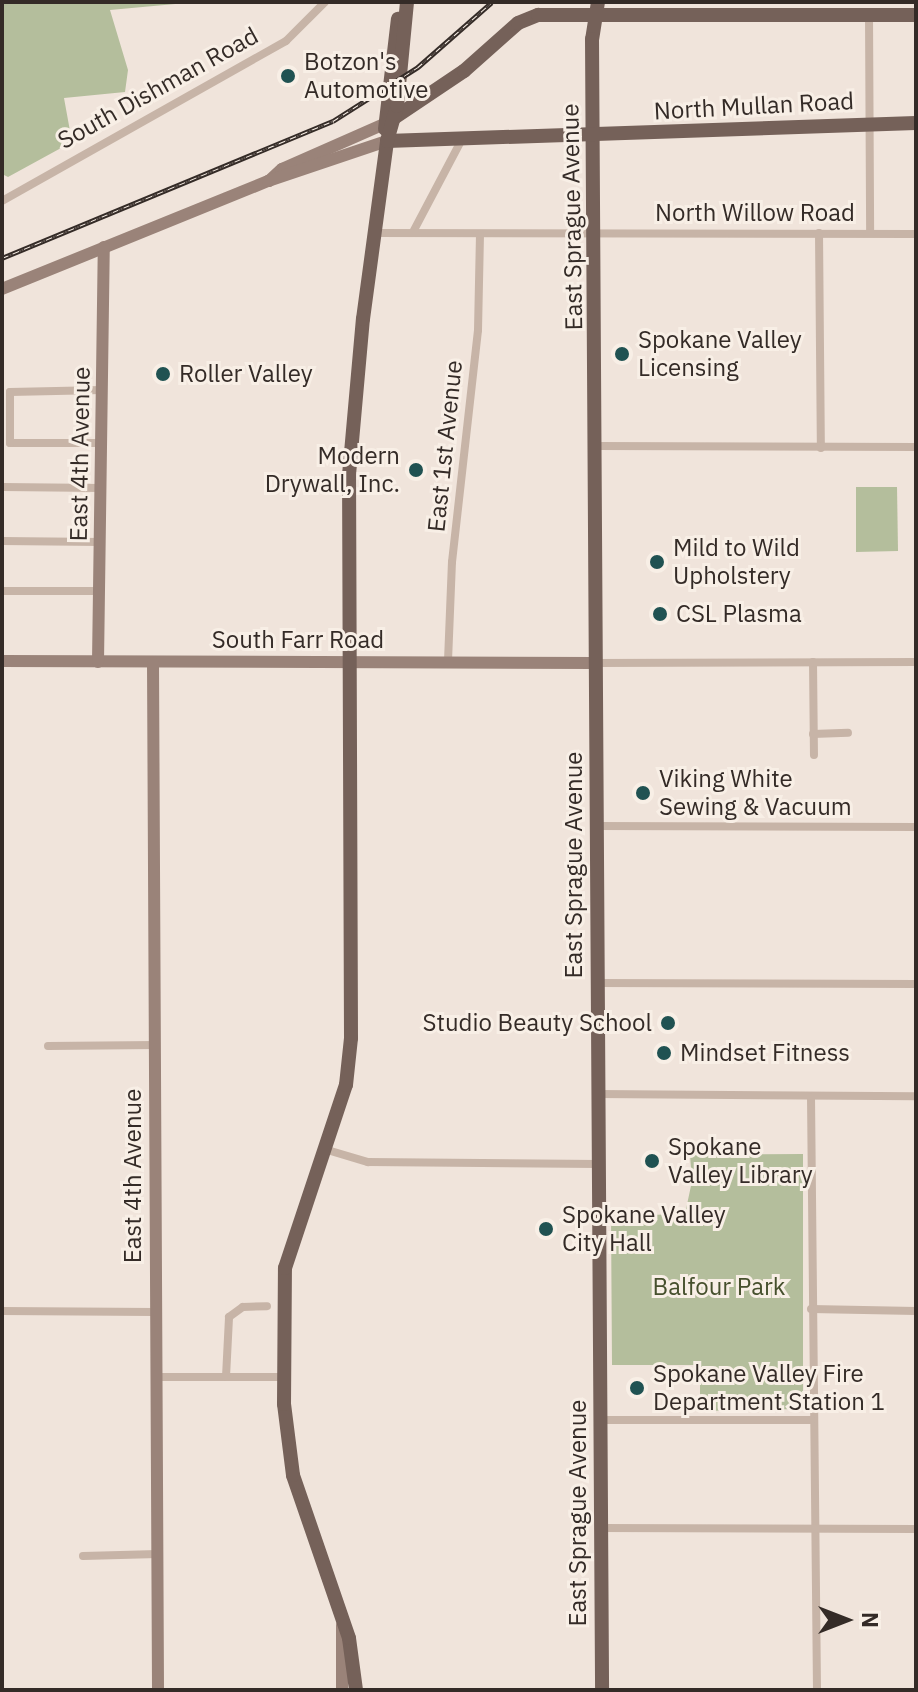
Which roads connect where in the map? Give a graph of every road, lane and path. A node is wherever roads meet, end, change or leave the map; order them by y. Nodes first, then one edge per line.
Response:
1 (325, 2) edge
2 (405, 2) edge
3 (592, 8) edge
4 (630, 8) edge
5 (803, 8) edge
6 (869, 15) junction
7 (916, 15) edge
8 (390, 120) junction
9 (871, 123) junction
10 (916, 123) edge
11 (593, 133) junction
12 (463, 136) junction
13 (387, 141) junction
14 (268, 181) junction
15 (2, 201) edge
16 (413, 232) junction
17 (375, 233) junction
18 (819, 233) junction
19 (870, 233) junction
20 (916, 233) edge
21 (480, 234) junction
22 (594, 234) junction
23 (104, 247) junction
24 (2, 289) edge
25 (102, 390) junction
26 (101, 443) junction
27 (596, 446) junction
28 (916, 447) edge
29 (821, 448) junction
30 (2, 487) edge
31 (101, 488) junction
32 (2, 541) edge
33 (101, 542) junction
34 (2, 591) edge
35 (99, 591) junction
36 (2, 661) edge
37 (448, 661) junction
38 (98, 662) junction
39 (349, 662) junction
40 (813, 662) junction
41 (916, 662) edge
42 (153, 663) junction
43 (595, 663) junction
44 (848, 733) dead end
45 (813, 734) junction
46 (814, 755) dead end
47 (596, 826) junction
48 (916, 827) edge
49 (596, 983) junction
50 (916, 984) edge
51 (156, 1045) junction
52 (48, 1046) dead end
53 (597, 1094) junction
54 (916, 1096) edge
55 (811, 1097) junction
56 (324, 1148) junction
57 (597, 1164) junction
58 (267, 1306) dead end
59 (811, 1309) junction
60 (2, 1311) edge
61 (916, 1311) edge
62 (154, 1312) junction
63 (155, 1377) junction
64 (226, 1377) junction
65 (284, 1377) junction
66 (600, 1420) junction
67 (811, 1420) junction
68 (599, 1528) junction
69 (812, 1529) junction
70 (916, 1529) edge
71 (158, 1554) junction
72 (83, 1556) dead end
73 (342, 1622) junction
74 (158, 1690) edge
75 (342, 1690) edge
76 (356, 1690) edge
77 (602, 1690) edge
78 (817, 1690) edge

1 - 15 street, South Dishman Road
2 - 8 main road
3 - 4 main road
3 - 8 main road
3 - 11 main road, East Sprague Avenue
4 - 5 main road
5 - 6 main road
6 - 7 main road
6 - 9 street
8 - 13 main road
8 - 14 street
9 - 10 main road, North Mullan Road
9 - 11 main road, North Mullan Road
9 - 19 street
11 - 12 main road, North Mullan Road
11 - 22 main road, East Sprague Avenue
12 - 13 main road, North Mullan Road
12 - 16 street
13 - 14 street
13 - 17 main road
14 - 23 street
16 - 17 street, North Willow Road
16 - 21 street, North Willow Road
17 - 39 main road
18 - 19 street, North Willow Road
18 - 22 street, North Willow Road
18 - 29 street
19 - 20 street, North Willow Road
21 - 22 street, North Willow Road
21 - 37 street, East 1st Avenue
22 - 27 main road, East Sprague Avenue
23 - 24 street
23 - 25 street, East 4th Avenue
25 - 26 street, East 4th Avenue
25 - 26 street
26 - 31 street, East 4th Avenue
27 - 29 street
27 - 43 main road, East Sprague Avenue
28 - 29 street
30 - 31 street
31 - 33 street, East 4th Avenue
32 - 33 street
33 - 35 street, East 4th Avenue
34 - 35 street
35 - 38 street, East 4th Avenue
36 - 38 street, South Farr Road
37 - 39 street, South Farr Road
37 - 43 street, South Farr Road
38 - 42 street, South Farr Road
39 - 42 street, South Farr Road
39 - 56 main road
40 - 41 street
40 - 43 street
40 - 45 street
42 - 51 street, East 4th Avenue
43 - 47 main road, East Sprague Avenue
44 - 45 street
45 - 46 street
47 - 48 street
47 - 49 main road, East Sprague Avenue
49 - 50 street
49 - 53 main road, East Sprague Avenue
51 - 52 street
51 - 62 street, East 4th Avenue
53 - 55 street
53 - 57 main road, East Sprague Avenue
54 - 55 street
55 - 59 street
56 - 57 street
56 - 65 main road
57 - 66 main road, East Sprague Avenue
58 - 64 street
59 - 61 street
59 - 67 street
60 - 62 street
62 - 63 street, East 4th Avenue
63 - 64 street
63 - 71 street, East 4th Avenue
64 - 65 street
65 - 73 main road
66 - 67 street
66 - 68 main road, East Sprague Avenue
67 - 69 street
68 - 69 street
68 - 77 main road, East Sprague Avenue
69 - 70 street
69 - 78 street
71 - 72 street
71 - 74 street, East 4th Avenue
73 - 75 street
73 - 76 main road

